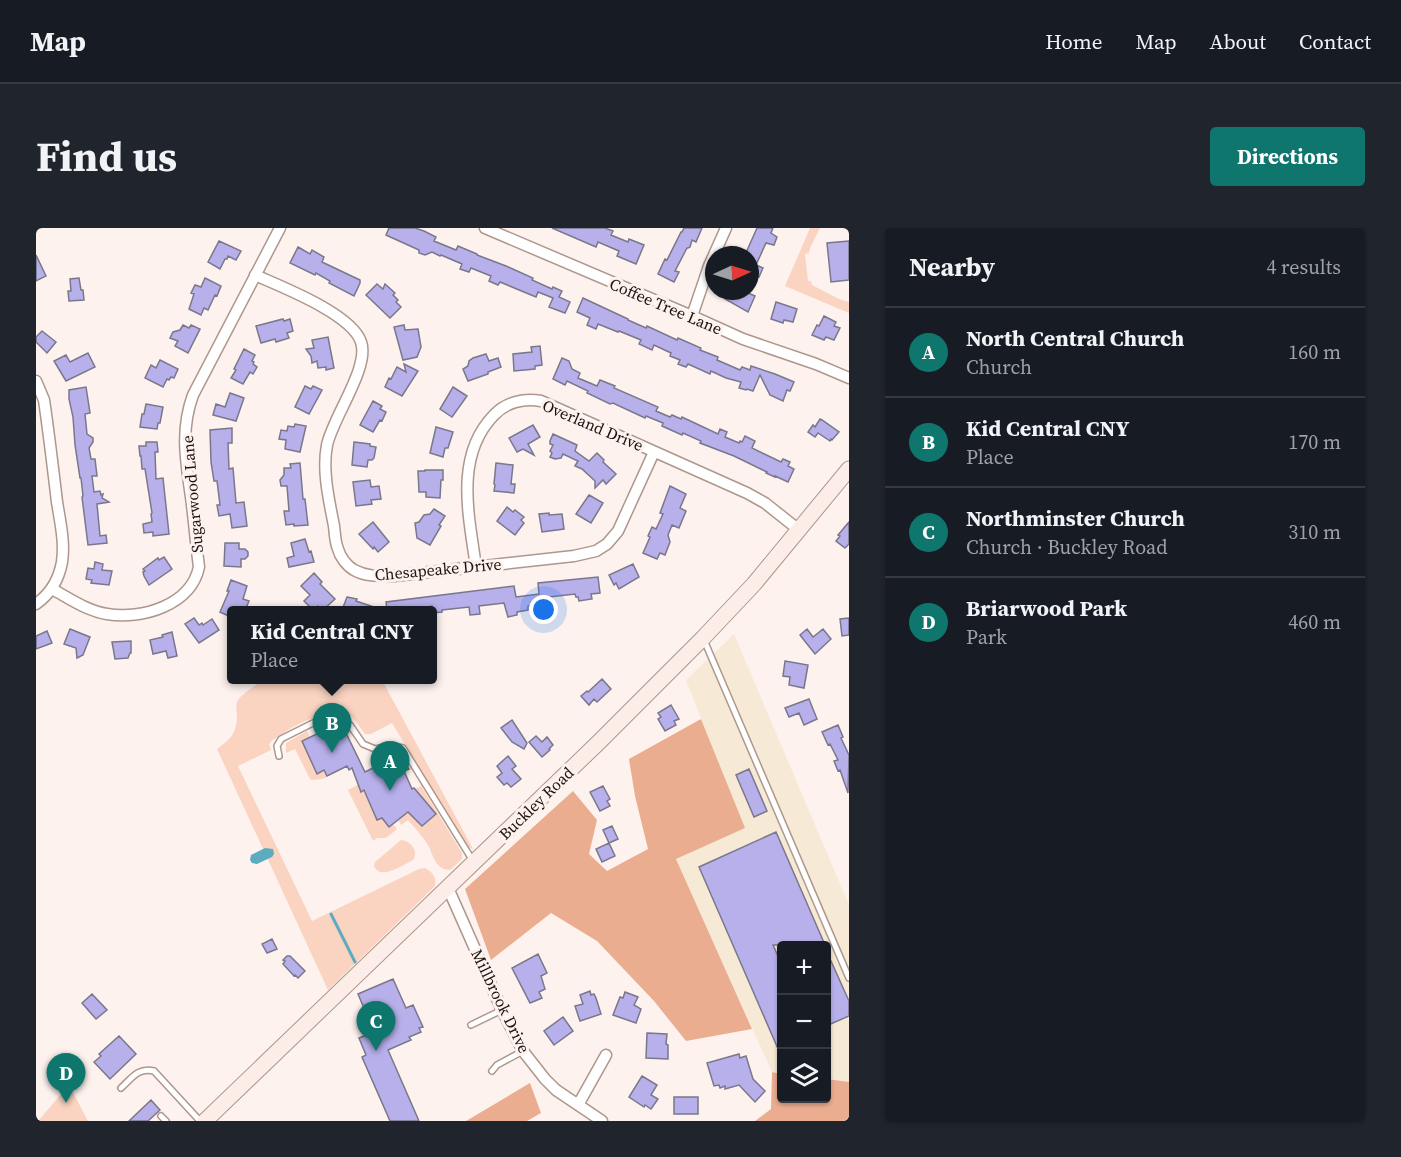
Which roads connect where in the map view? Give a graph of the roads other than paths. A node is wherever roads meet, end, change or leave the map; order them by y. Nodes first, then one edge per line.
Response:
1 (280, 228) edge
2 (485, 228) edge
3 (726, 228) edge
4 (255, 275) junction
5 (692, 316) junction
6 (849, 378) edge
7 (36, 381) edge
8 (654, 452) junction
9 (849, 469) edge
10 (799, 530) junction
11 (476, 567) junction
12 (52, 589) junction
13 (36, 604) edge
14 (703, 638) junction
15 (279, 756) dead end
16 (474, 863) junction
17 (448, 888) junction
18 (849, 978) edge
19 (502, 1010) junction
20 (471, 1024) dead end
21 (523, 1050) junction
22 (606, 1056) dead end
23 (492, 1071) dead end
24 (122, 1089) dead end
25 (578, 1105) junction
26 (598, 1120) edge
27 (200, 1121) edge
28 (205, 1121) edge

1 - 4 street, Sugarwood Lane
2 - 5 street, Coffee Tree Lane
3 - 5 street
4 - 11 street, Chesapeake Drive
4 - 12 street, Sugarwood Lane
5 - 6 street, Coffee Tree Lane
7 - 12 street
8 - 10 street, Overland Drive
8 - 11 street, Chesapeake Drive
8 - 11 street, Overland Drive
9 - 10 street, Buckley Road
10 - 14 street, Buckley Road
12 - 13 street
14 - 16 street, Buckley Road
14 - 18 lane
15 - 16 lane
16 - 17 street, Buckley Road
17 - 19 street, Millbrook Drive
17 - 28 street, Buckley Road
19 - 20 lane
19 - 21 street, Millbrook Drive
21 - 23 lane
21 - 25 street, Millbrook Drive
22 - 25 street
24 - 27 lane
25 - 26 street, Millbrook Drive

